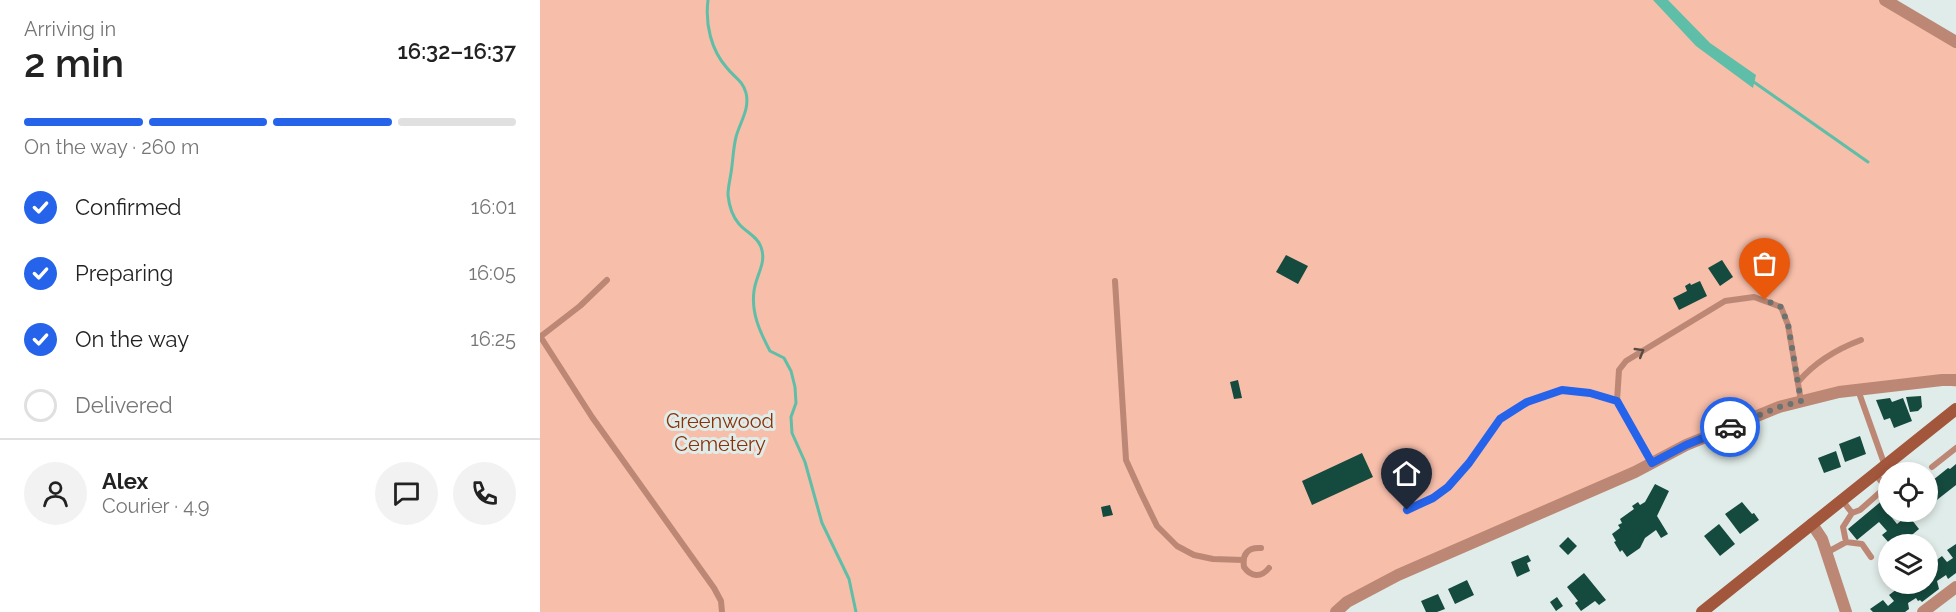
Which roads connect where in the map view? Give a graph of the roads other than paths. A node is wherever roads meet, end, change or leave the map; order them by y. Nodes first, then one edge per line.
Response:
1 (1885, 0) edge
2 (1956, 42) edge
3 (607, 280) dead end
4 (1115, 281) dead end
5 (540, 337) edge
6 (1861, 340) dead end
7 (1956, 380) edge
8 (1798, 382) junction
9 (1858, 390) junction
10 (1617, 401) junction
11 (1801, 401) junction
12 (1956, 409) edge
13 (1956, 448) edge
14 (1890, 462) edge
15 (1938, 462) edge
16 (1652, 463) junction
17 (1878, 463) edge
18 (1878, 472) edge
19 (1393, 489) dead end
20 (1878, 496) edge
21 (1842, 500) junction
22 (1852, 513) junction
23 (1812, 524) junction
24 (1846, 542) junction
25 (1261, 548) dead end
26 (1826, 553) junction
27 (1871, 557) dead end
28 (1243, 560) junction
29 (1269, 568) dead end
30 (1956, 587) edge
31 (722, 612) edge
32 (1336, 612) edge
33 (1702, 612) edge
34 (1846, 612) edge
35 (1923, 612) edge

1 - 2 street
3 - 5 lane
4 - 28 lane
5 - 31 lane
6 - 8 lane
7 - 9 street
10 -> 8 lane
8 - 11 lane
9 - 11 street
9 - 17 lane
10 - 16 lane
10 - 19 lane
11 - 16 street
12 - 14 main road
13 - 15 lane
16 - 32 street
18 - 21 main road
20 - 22 lane
21 - 22 lane
21 - 23 main road
22 - 24 lane
23 - 26 street
23 - 33 main road
24 - 26 lane
24 - 27 lane
25 - 28 lane
26 - 34 street
28 - 29 lane
30 - 35 street

